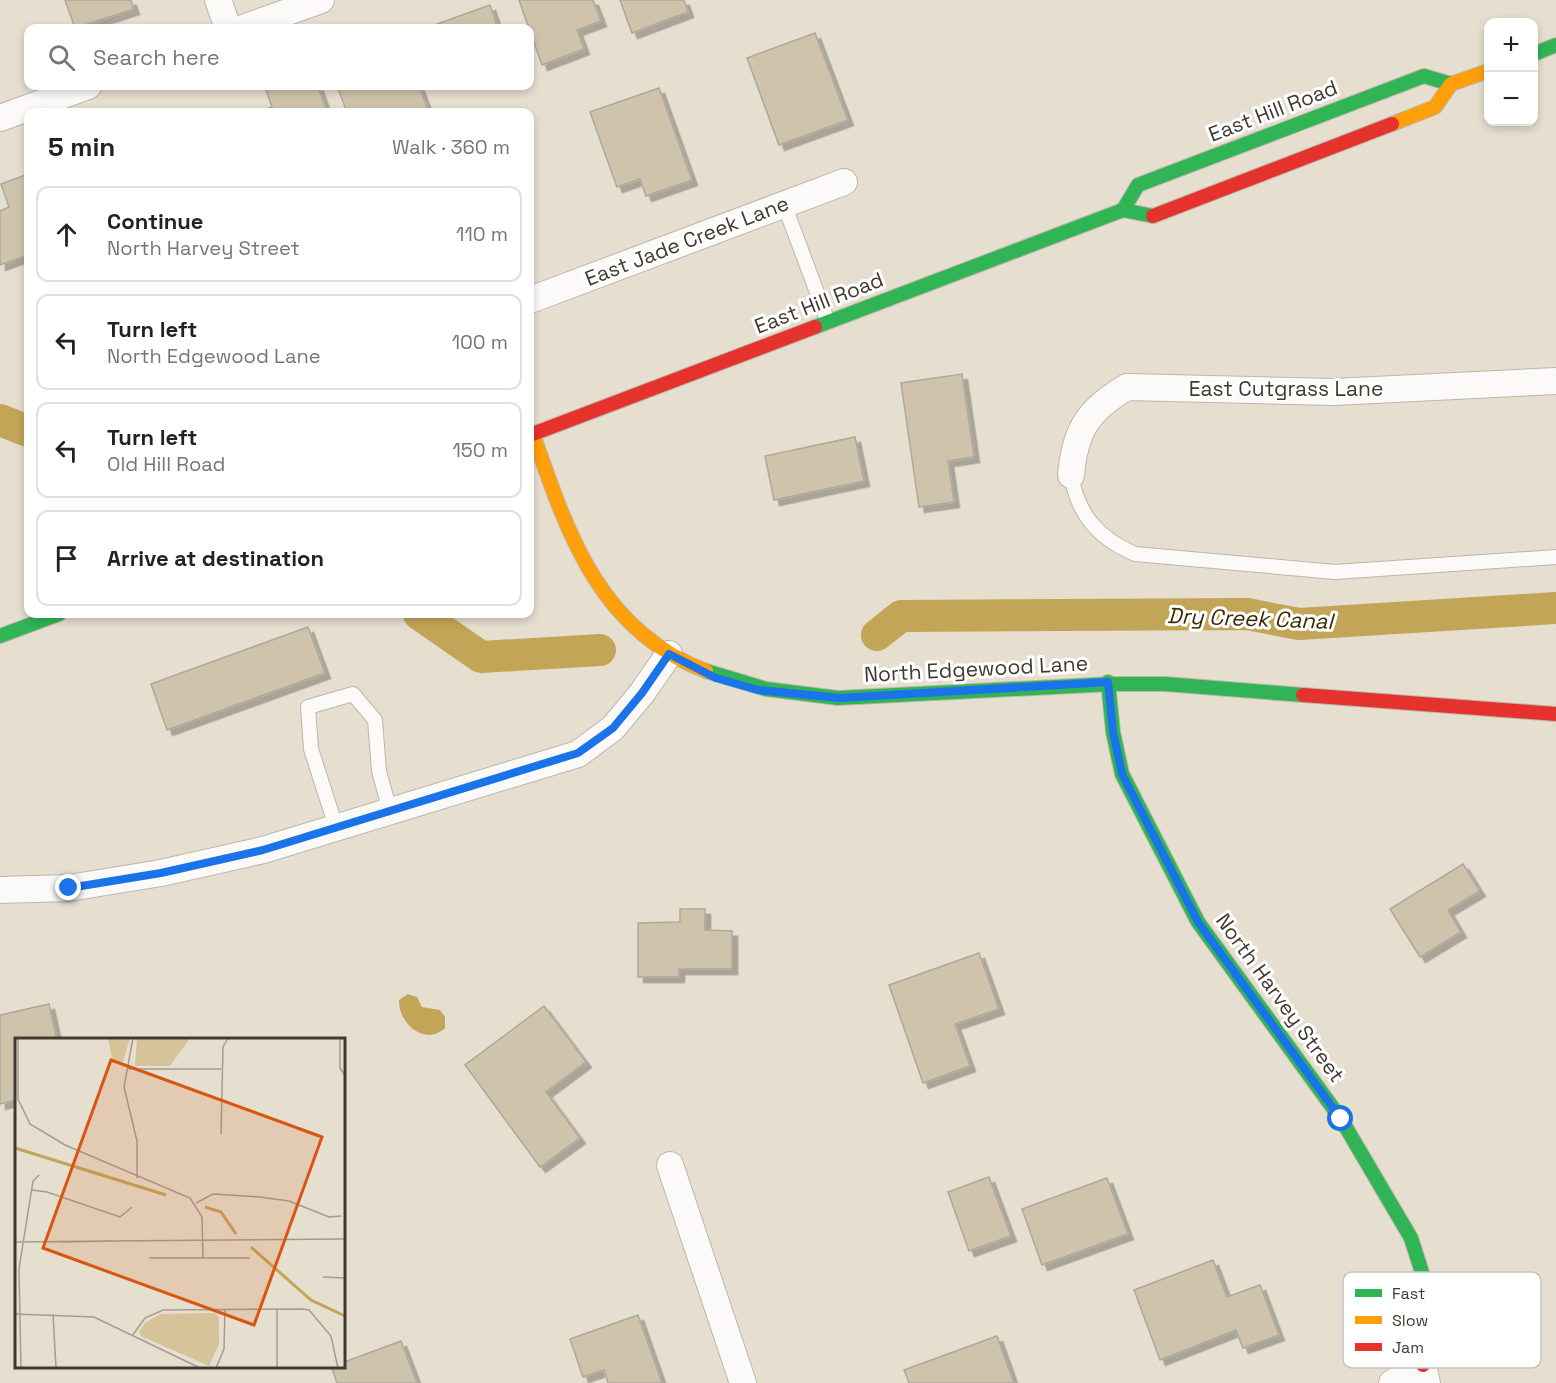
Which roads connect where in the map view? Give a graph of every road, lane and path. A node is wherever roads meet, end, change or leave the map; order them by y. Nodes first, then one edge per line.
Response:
1 (218, 0) edge
2 (321, 0) edge
3 (227, 24) edge
4 (254, 24) edge
5 (1556, 45) edge
6 (1538, 52) edge
7 (1484, 72) edge
8 (1451, 84) junction
9 (77, 90) edge
10 (28, 108) edge
11 (24, 109) edge
12 (0, 118) edge
13 (844, 182) dead end
14 (784, 204) junction
15 (1123, 210) junction
16 (534, 298) edge
17 (828, 322) junction
18 (1556, 381) edge
19 (534, 431) edge
20 (534, 440) edge
21 (1071, 475) joint
22 (1556, 557) edge
23 (48, 618) edge
24 (0, 636) edge
25 (669, 654) junction
26 (1108, 682) junction
27 (1556, 714) edge
28 (390, 811) junction
29 (336, 827) junction
30 (0, 890) edge
31 (670, 1166) dead end
32 (1422, 1272) edge
33 (1425, 1374) edge
34 (743, 1383) edge
35 (1392, 1383) edge

1 - 3 street
2 - 4 street
5 - 6 street
7 - 8 street
8 - 15 street
8 - 15 street, East Hill Road
9 - 10 street
11 - 12 street
13 - 14 street, East Jade Creek Lane
14 - 16 street, East Jade Creek Lane
14 - 17 lane
15 - 17 street, East Hill Road
17 - 19 street, East Hill Road
18 - 21 street, East Cutgrass Lane
20 - 25 street, North Edgewood Lane
21 - 22 lane
23 - 24 street
25 - 26 street, North Edgewood Lane
25 - 28 street
26 - 27 street, North Edgewood Lane
26 - 32 street, North Harvey Street
28 - 29 street
28 - 29 lane
29 - 30 street
31 - 34 street
33 - 35 street

